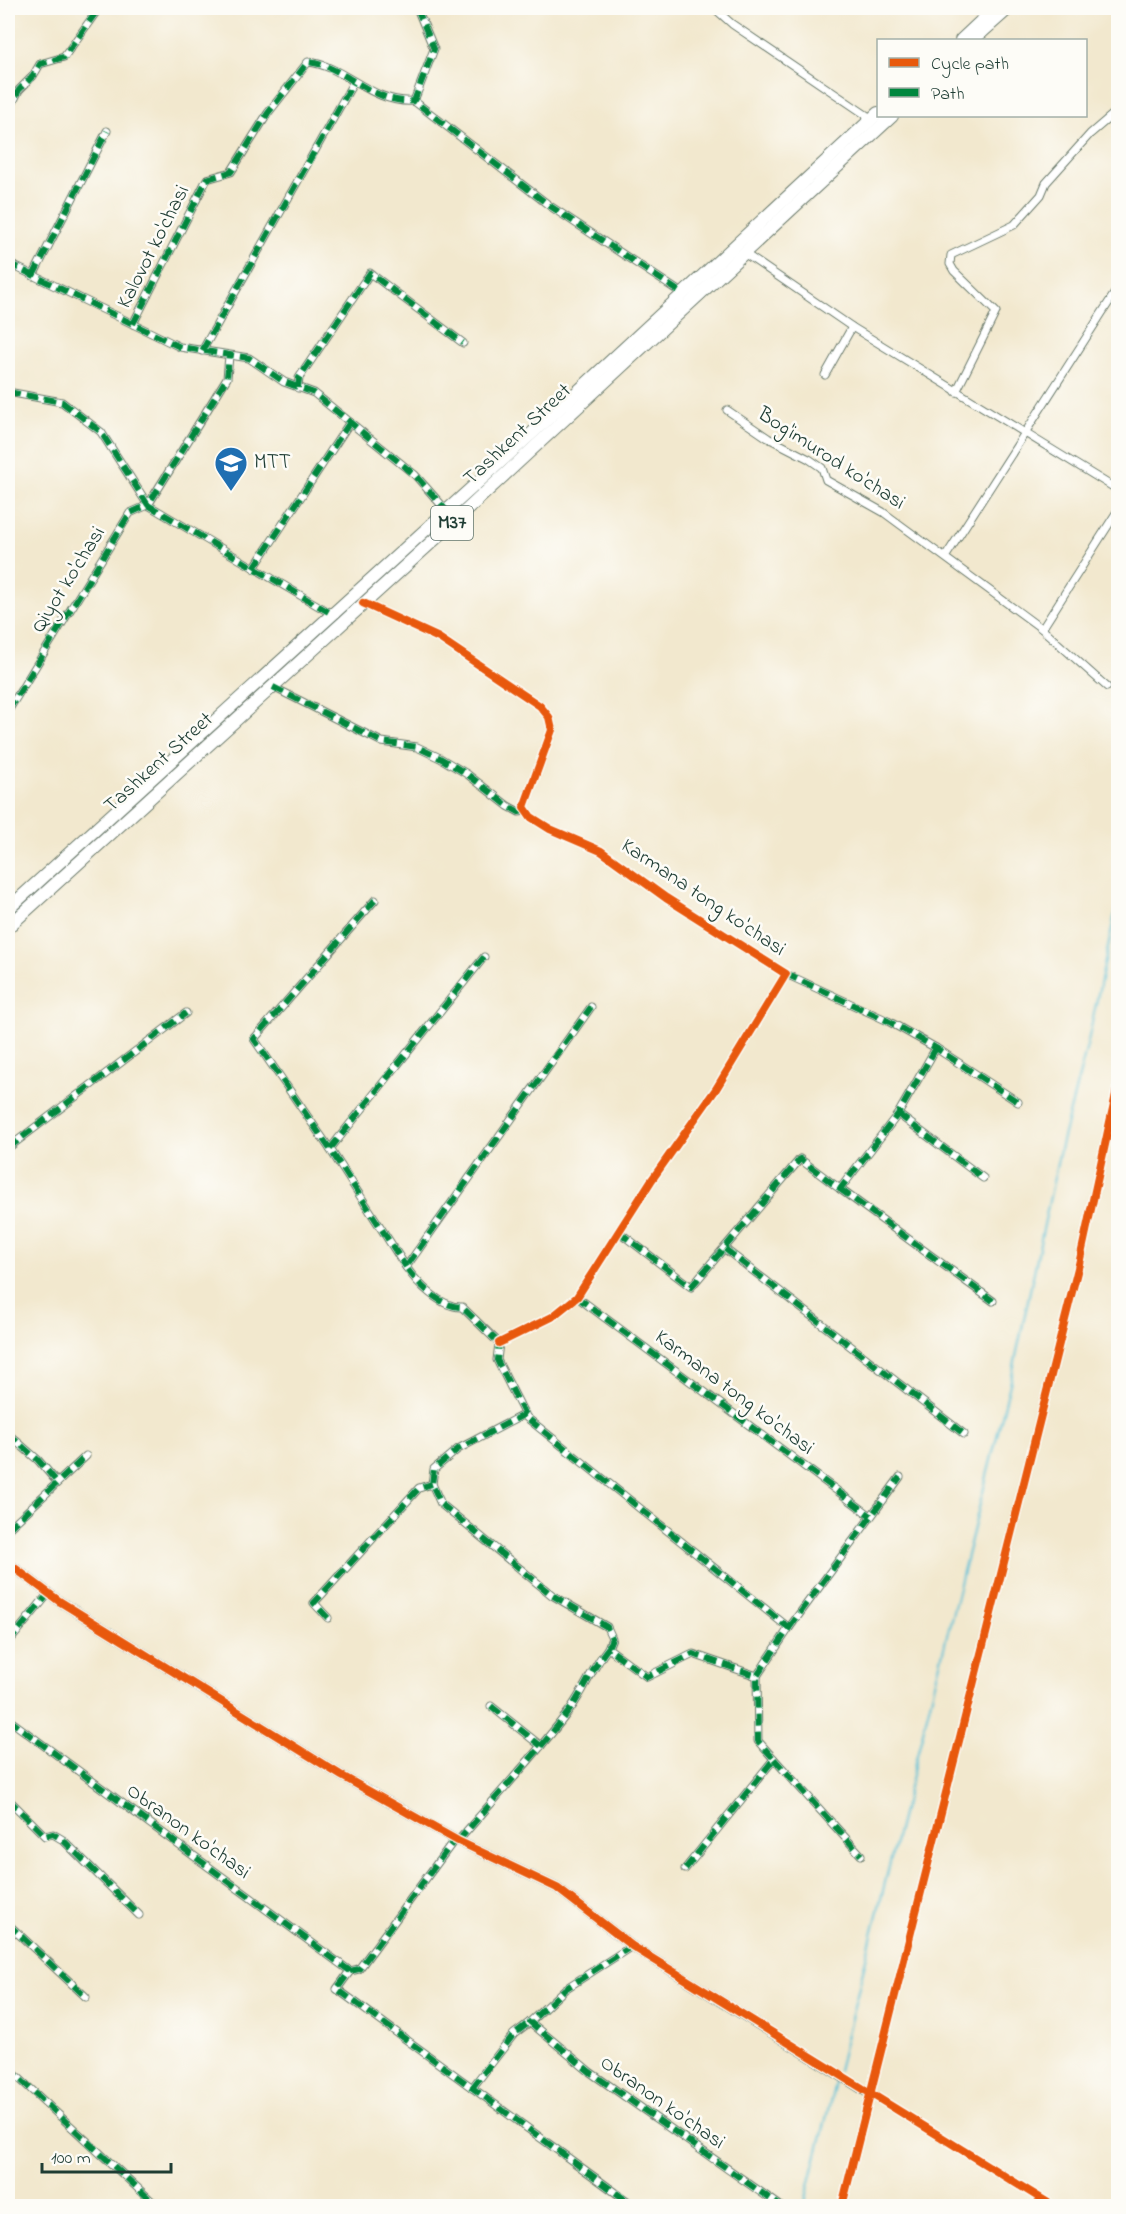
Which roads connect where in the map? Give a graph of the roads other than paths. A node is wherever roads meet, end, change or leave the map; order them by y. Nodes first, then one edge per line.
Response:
1 (99, 8) edge
2 (417, 8) edge
3 (714, 8) edge
4 (995, 8) edge
5 (1009, 8) edge
6 (962, 39) edge
7 (974, 39) edge
8 (354, 83) junction
9 (414, 101) junction
10 (1119, 110) edge
11 (8, 112) edge
12 (875, 116) edge
13 (891, 117) edge
14 (107, 131) dead end
15 (744, 253) junction
16 (8, 263) edge
17 (33, 276) junction
18 (1119, 288) edge
19 (683, 294) junction
20 (133, 324) junction
21 (852, 327) junction
22 (463, 343) dead end
23 (202, 351) junction
24 (229, 356) junction
25 (825, 375) dead end
26 (298, 388) junction
27 (8, 392) edge
28 (956, 392) junction
29 (727, 410) dead end
30 (350, 422) junction
31 (1026, 432) junction
32 (1119, 490) edge
33 (148, 505) junction
34 (446, 510) junction
35 (1119, 510) edge
36 (946, 556) junction
37 (254, 568) junction
38 (363, 603) junction
39 (332, 614) junction
40 (1042, 629) junction
41 (273, 687) junction
42 (1107, 687) dead end
43 (8, 711) edge
44 (527, 811) junction
45 (375, 900) dead end
46 (8, 909) edge
47 (8, 927) edge
48 (484, 957) dead end
49 (786, 974) junction
50 (591, 1007) dead end
51 (186, 1013) dead end
52 (936, 1048) junction
53 (1119, 1085) edge
54 (1018, 1102) dead end
55 (898, 1114) junction
56 (8, 1148) edge
57 (330, 1149) junction
58 (983, 1178) dead end
59 (840, 1189) junction
60 (619, 1232) junction
61 (725, 1248) junction
62 (406, 1267) junction
63 (577, 1297) junction
64 (993, 1301) dead end
65 (499, 1343) junction
66 (525, 1414) junction
67 (8, 1434) edge
68 (964, 1434) dead end
69 (86, 1456) dead end
70 (900, 1477) dead end
71 (57, 1482) junction
72 (432, 1484) junction
73 (871, 1516) junction
74 (8, 1529) edge
75 (8, 1563) edge
76 (49, 1593) junction
77 (328, 1618) dead end
78 (789, 1629) junction
79 (8, 1643) edge
80 (608, 1648) junction
81 (756, 1676) junction
82 (491, 1706) dead end
83 (8, 1719) edge
84 (541, 1746) junction
85 (774, 1759) junction
86 (8, 1799) edge
87 (456, 1840) junction
88 (861, 1855) dead end
89 (685, 1869) dead end
90 (139, 1915) dead end
91 (8, 1924) edge
92 (632, 1946) junction
93 (350, 1971) junction
94 (86, 1997) dead end
95 (530, 2022) junction
96 (8, 2068) edge
97 (472, 2088) junction
98 (872, 2095) junction
99 (779, 2205) edge
100 (157, 2206) edge
101 (634, 2206) edge
102 (842, 2206) edge
103 (1053, 2206) edge

1 - 11 street
2 - 9 street
3 - 12 street
4 - 6 highway
5 - 7 highway
8 - 9 street, Kalovot ko'chasi
8 - 20 street, Kalovot ko'chasi
8 - 23 street
9 - 19 street, Kalovot ko'chasi
10 - 28 street
12 - 19 highway, Tashkent Street / M37
13 - 15 highway, Tashkent Street / M37
14 - 17 street
15 - 21 street
15 - 38 highway, Tashkent Street / M37
16 - 17 street, Kalovot ko'chasi
17 - 20 street, Kalovot ko'chasi
18 - 31 street
19 - 34 highway, Tashkent Street / M37
20 - 23 street, Kalovot ko'chasi
21 - 25 street
21 - 28 street
22 - 26 street
23 - 24 street, Kalovot ko'chasi
24 - 26 street, Kalovot ko'chasi
24 - 33 street
26 - 30 street, Kalovot ko'chasi
27 - 33 street
28 - 31 street
29 - 36 street, Bog'imurod ko'chasi
30 - 34 street, Kalovot ko'chasi
30 - 37 street
31 - 32 street
31 - 36 street
33 - 37 street
33 - 43 street, Qiyot ko'chasi
34 - 39 highway, Tashkent Street / M37
35 - 40 street
36 - 40 street, Bog'imurod ko'chasi
37 - 39 street
38 - 41 highway, Tashkent Street / M37
38 - 44 street
39 - 46 highway, Tashkent Street / M37
40 - 42 street, Bog'imurod ko'chasi
41 - 44 street, Karmana tong ko'chasi
41 - 47 highway, Tashkent Street / M37
44 - 49 street, Karmana tong ko'chasi
45 - 57 street
48 - 57 street
49 - 52 street, Karmana tong ko'chasi
49 - 60 street, Karmana tong ko'chasi
50 - 62 street
51 - 56 street
52 - 54 street, Karmana tong ko'chasi
52 - 55 street
53 - 98 street
55 - 58 street
55 - 59 street
57 - 62 street
59 - 61 street
59 - 64 street
60 - 61 street
60 - 63 street, Karmana tong ko'chasi
61 - 68 street
62 - 65 street
63 - 65 street, Karmana tong ko'chasi
63 - 73 street, Karmana tong ko'chasi
65 - 66 street
66 - 72 street
66 - 78 street
67 - 71 street
69 - 71 street
70 - 73 street
71 - 74 street
72 - 77 street
72 - 80 street
73 - 78 street
75 - 76 street
76 - 79 street
76 - 87 street
78 - 81 street
80 - 81 street
80 - 84 street
81 - 85 street
82 - 84 street
83 - 93 street, Obranon ko'chasi
84 - 87 street
85 - 88 street
85 - 89 street
86 - 90 street
87 - 92 street
87 - 93 street
91 - 94 street
92 - 95 street
92 - 98 street
93 - 97 street
95 - 97 street
95 - 99 street, Obranon ko'chasi
96 - 100 street
97 - 101 street
98 - 102 street
98 - 103 street

